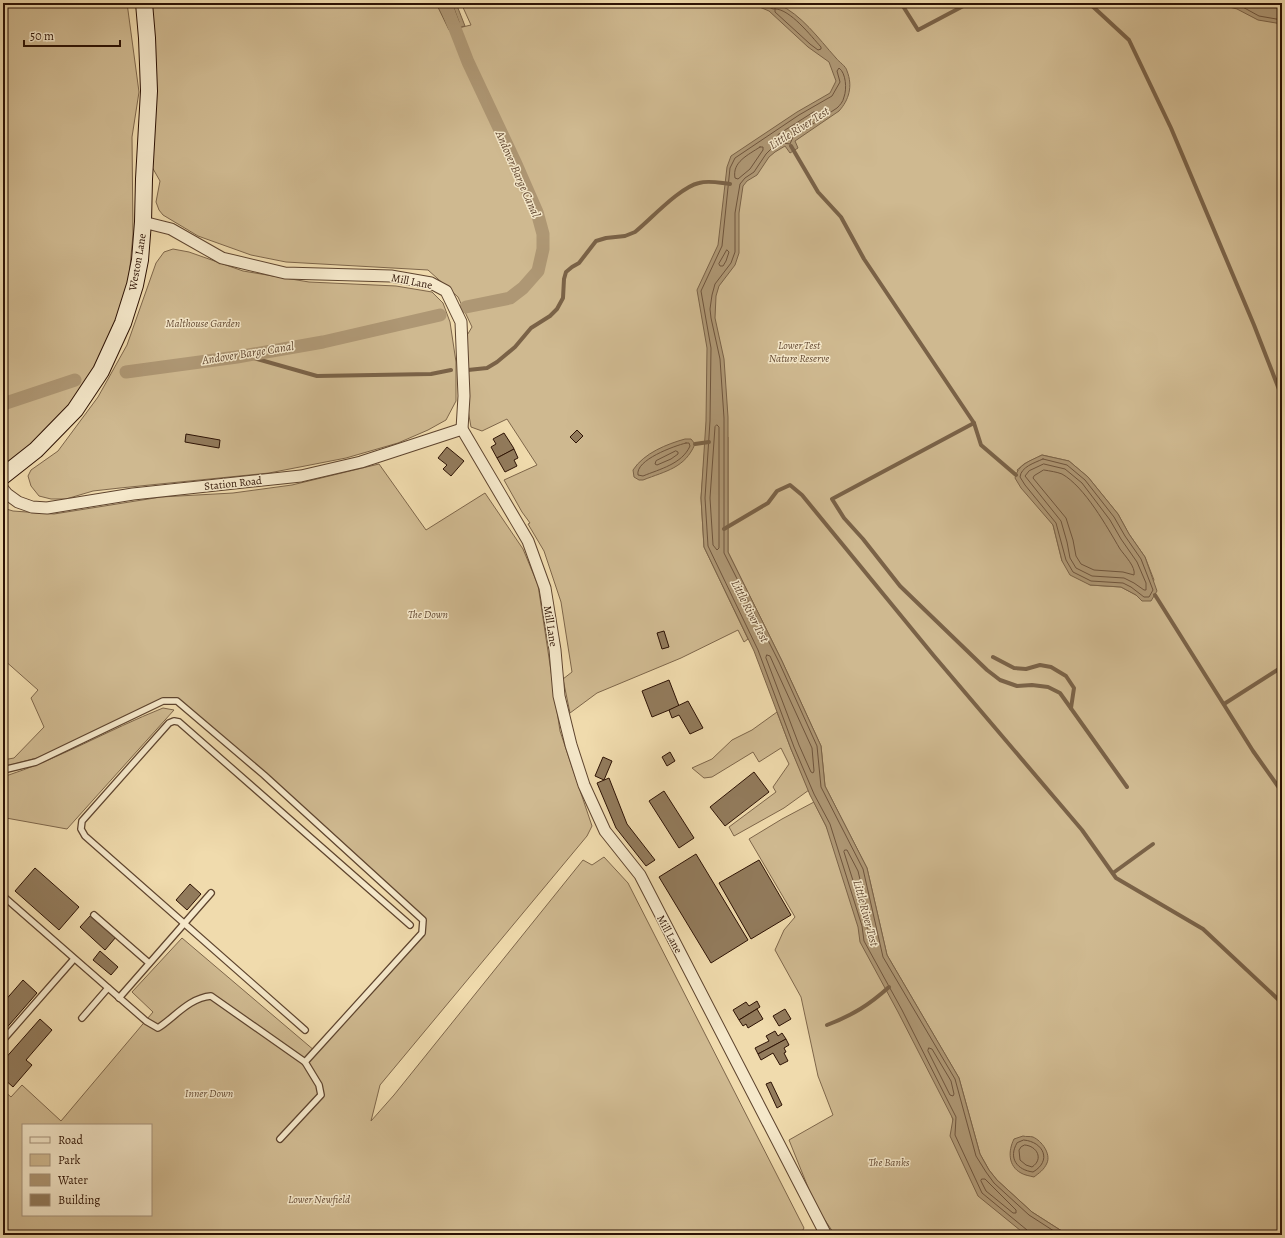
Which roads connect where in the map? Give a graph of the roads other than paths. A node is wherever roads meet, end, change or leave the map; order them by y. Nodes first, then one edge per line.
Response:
1 (144, 3) edge
2 (143, 222) junction
3 (462, 429) junction
4 (3, 476) edge
5 (3, 489) edge
6 (3, 770) edge
7 (211, 893) dead end
8 (3, 896) edge
9 (94, 915) dead end
10 (184, 924) junction
11 (410, 925) dead end
12 (74, 959) junction
13 (149, 963) junction
14 (108, 988) junction
15 (119, 998) junction
16 (82, 1018) dead end
17 (305, 1030) dead end
18 (3, 1040) edge
19 (305, 1062) junction
20 (280, 1138) dead end
21 (826, 1235) edge

1 - 2 street, Weston Lane
2 - 3 street, Mill Lane
2 - 4 street, Weston Lane
3 - 5 street, Station Road
3 - 21 street, Mill Lane
6 - 19 lane
7 - 10 lane
8 - 12 lane
9 - 13 lane
10 - 11 lane
10 - 13 lane
10 - 17 lane
12 - 14 lane
12 - 18 lane
13 - 15 lane
14 - 15 lane
14 - 16 lane
15 - 19 lane
19 - 20 lane

